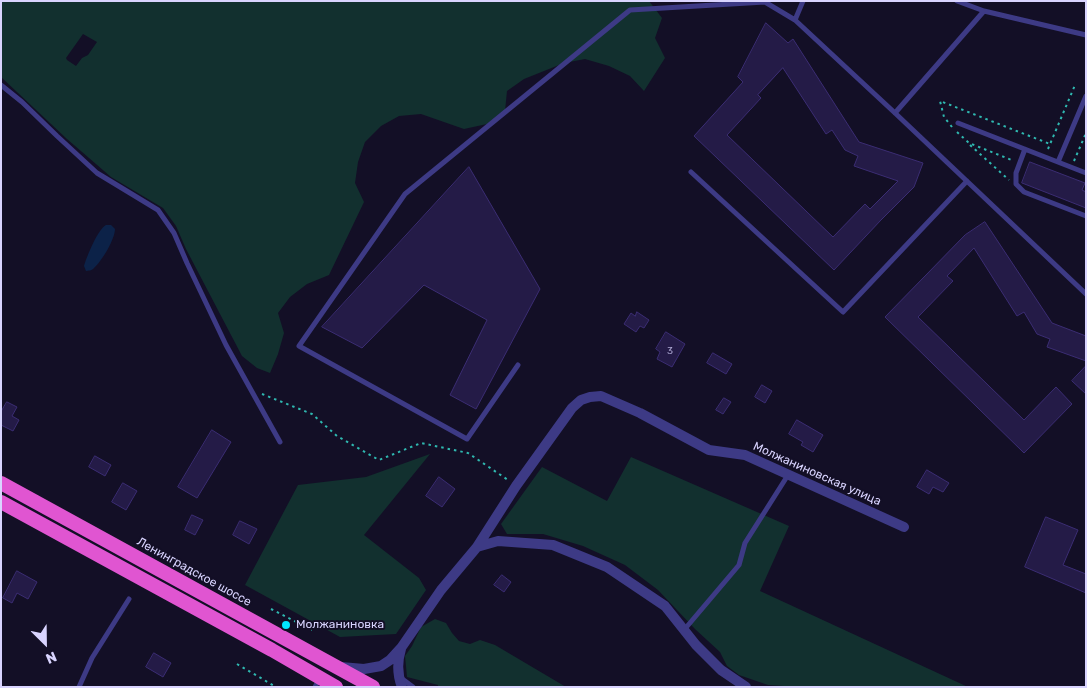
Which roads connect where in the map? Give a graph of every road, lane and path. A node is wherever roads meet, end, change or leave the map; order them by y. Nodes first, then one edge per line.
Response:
1 (804, 1) edge
2 (957, 1) edge
3 (984, 12) junction
4 (795, 20) junction
5 (1086, 35) edge
6 (1, 85) edge
7 (1086, 96) edge
8 (895, 113) junction
9 (958, 123) dead end
10 (1086, 133) edge
11 (969, 143) dead end
12 (1025, 149) junction
13 (1058, 162) junction
14 (1071, 167) junction
15 (692, 172) dead end
16 (1085, 172) edge
17 (967, 181) junction
18 (1016, 182) junction
19 (1086, 216) edge
20 (1086, 294) edge
21 (518, 365) dead end
22 (251, 389) junction
23 (280, 442) dead end
24 (788, 474) junction
25 (1, 483) edge
26 (516, 486) junction
27 (1, 502) edge
28 (904, 527) dead end
29 (477, 546) junction
30 (129, 599) dead end
31 (271, 609) dead end
32 (312, 630) dead end
33 (684, 630) junction
34 (401, 648) junction
35 (237, 664) dead end
36 (336, 666) junction
37 (317, 682) edge
38 (400, 682) edge
39 (79, 687) edge
40 (276, 687) edge
41 (336, 687) edge
42 (374, 687) edge
43 (413, 687) edge
44 (746, 687) edge

1 - 4 lane
2 - 3 lane
3 - 5 lane
3 - 8 lane
4 - 8 lane
4 - 21 lane
6 - 22 lane
7 - 13 lane
8 - 17 lane
9 - 12 lane
10 - 14 path
11 - 18 path
12 - 13 lane
12 - 18 lane
13 - 14 lane
14 - 16 lane
15 - 17 lane
17 - 20 lane
18 - 19 lane
22 - 23 lane
22 - 26 path
24 - 26 street, Молжаниновская улица
24 - 28 street, Молжаниновская улица
24 - 33 lane
25 - 36 highway, Ленинградское шоссе
26 - 29 street, Молжаниновская улица
27 - 37 highway
29 - 33 street
29 - 34 street, Молжаниновская улица
30 - 39 lane
31 - 32 path
33 - 44 street
34 - 36 street, Молжаниновская улица
34 - 38 street, Молжаниновская улица
35 - 40 path
36 - 42 highway, Ленинградское шоссе
37 - 41 highway
38 - 43 lane

